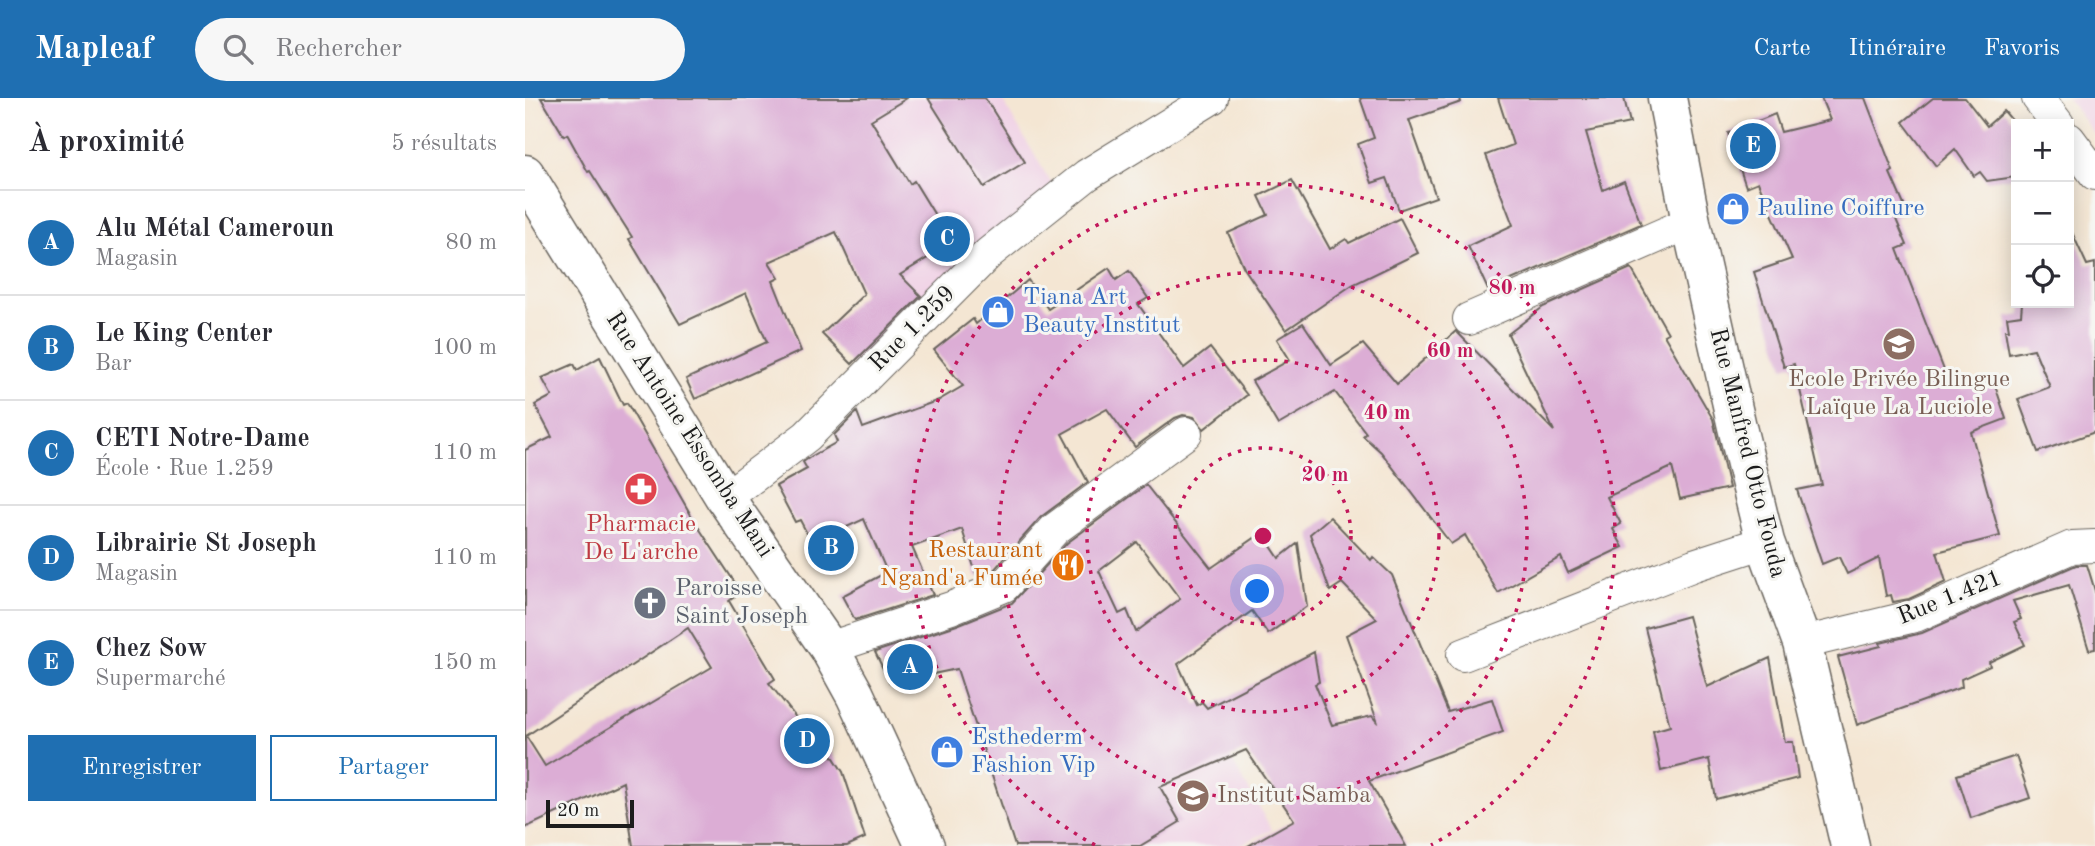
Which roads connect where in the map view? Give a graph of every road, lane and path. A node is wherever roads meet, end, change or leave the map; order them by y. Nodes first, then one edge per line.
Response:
1 (1212, 98) edge
2 (1667, 98) edge
3 (2038, 98) edge
4 (2054, 119) edge
5 (2074, 146) edge
6 (525, 174) edge
7 (2095, 174) edge
8 (1691, 222) junction
9 (1469, 319) dead end
10 (1187, 433) dead end
11 (725, 498) junction
12 (1766, 542) junction
13 (2095, 545) edge
14 (1802, 643) junction
15 (829, 648) junction
16 (1463, 655) dead end
17 (925, 846) edge
18 (1850, 846) edge

1 - 11 street, Rue 1.259
2 - 8 main road, Rue Manfred Otto Fouda
3 - 4 street
5 - 7 street
6 - 11 main road, Rue Antoine Essomba Mani
8 - 9 street
8 - 12 main road, Rue Manfred Otto Fouda
10 - 15 street
11 - 15 main road, Rue Antoine Essomba Mani
12 - 14 main road, Rue Manfred Otto Fouda
12 - 16 street
13 - 14 street, Rue 1.421
14 - 18 main road, Rue Manfred Otto Fouda
15 - 17 main road, Rue Antoine Essomba Mani

